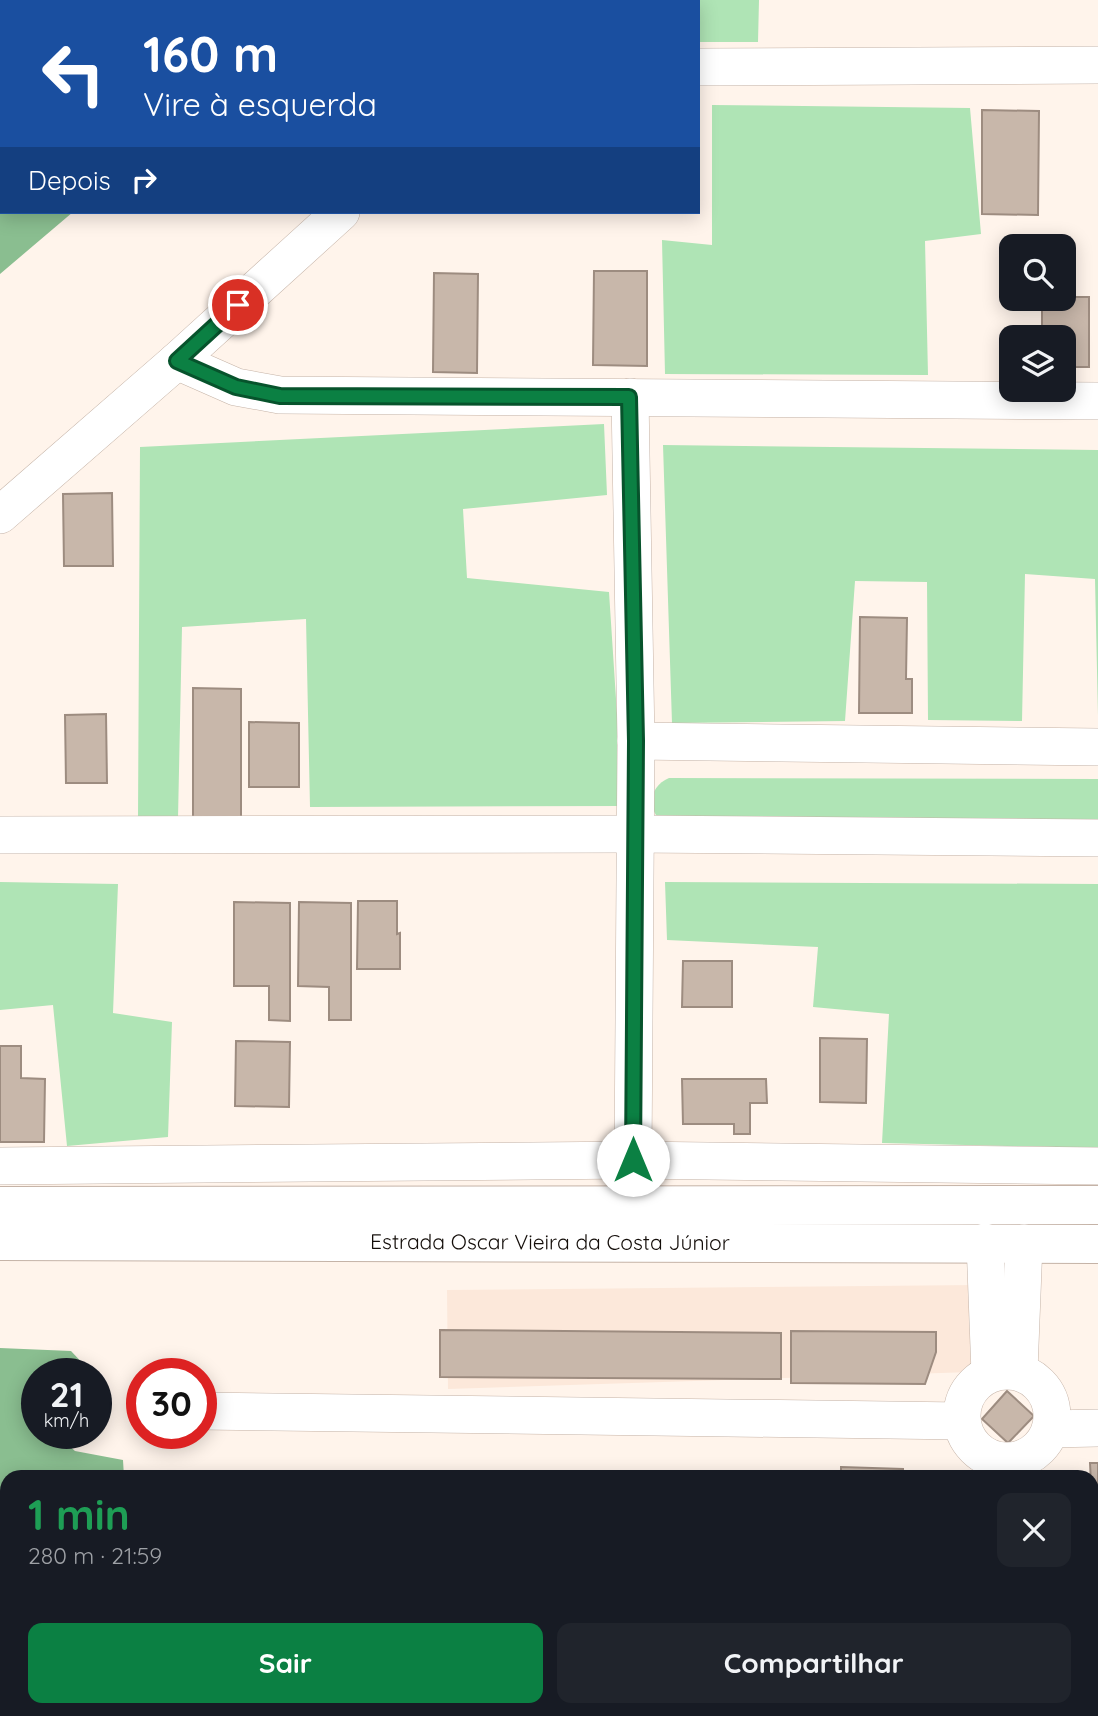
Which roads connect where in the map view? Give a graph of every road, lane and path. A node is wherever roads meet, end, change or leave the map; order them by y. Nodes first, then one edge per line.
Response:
1 (1098, 65) edge
2 (700, 68) edge
3 (339, 214) edge
4 (177, 361) junction
5 (629, 397) junction
6 (1098, 401) edge
7 (0, 515) edge
8 (636, 741) junction
9 (1098, 747) edge
10 (634, 834) junction
11 (0, 835) edge
12 (1098, 838) edge
13 (633, 1160) junction
14 (0, 1166) edge
15 (1098, 1166) edge
16 (1098, 1205) edge
17 (0, 1206) edge
18 (0, 1241) edge
19 (985, 1242) junction
20 (1024, 1243) junction
21 (1098, 1244) edge
22 (1004, 1372) junction
23 (217, 1410) edge
24 (962, 1421) junction
25 (1098, 1428) edge
26 (1019, 1460) edge

1 - 2 street
3 - 4 street
4 - 5 street
4 - 7 street
5 - 6 street
5 - 8 street
8 - 9 street
8 - 10 street
10 - 11 street
10 - 12 street
10 - 13 street
13 - 14 street
13 - 15 street
16 - 17 main road, Estrada Oscar Vieira da Costa Júnior
18 - 19 main road, Estrada Oscar Vieira da Costa Júnior
19 - 20 main road, Estrada Oscar Vieira da Costa Júnior
19 - 22 street
20 - 21 main road, Estrada Oscar Vieira da Costa Júnior
20 - 22 street
22 - 24 street
22 - 26 street
23 - 24 street
24 - 26 street
25 - 26 street

